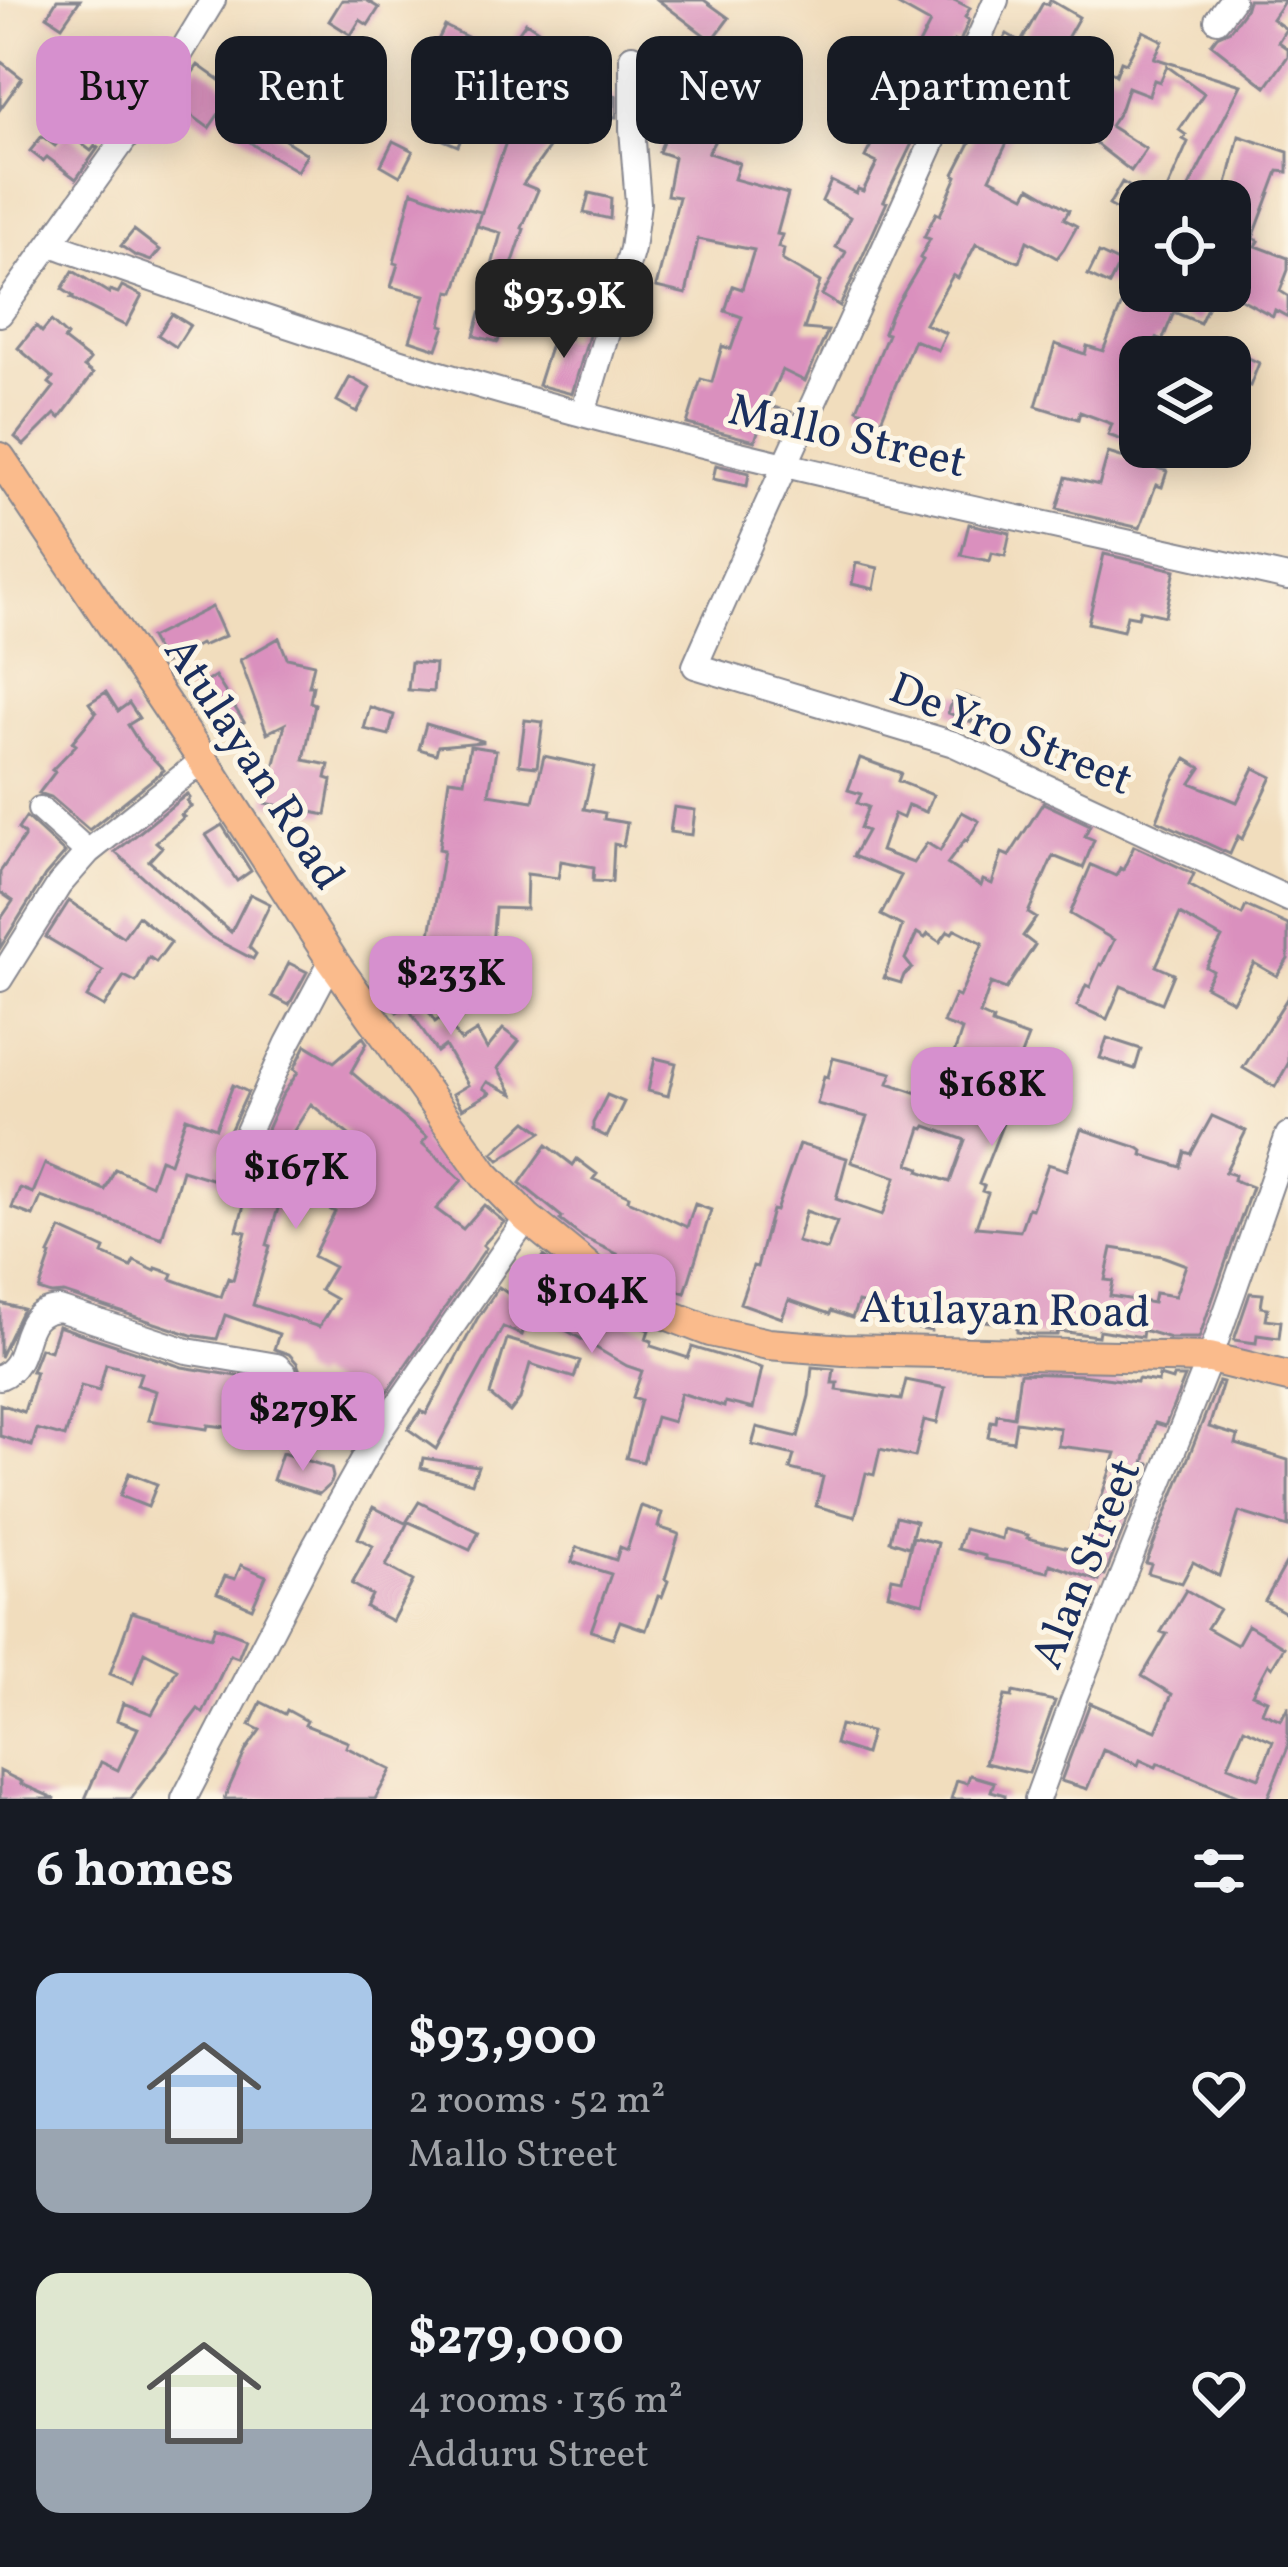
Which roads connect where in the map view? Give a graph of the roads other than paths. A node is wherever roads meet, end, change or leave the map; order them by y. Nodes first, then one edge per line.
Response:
1 (213, 0) edge
2 (996, 0) edge
3 (632, 57) dead end
4 (51, 244) junction
5 (0, 314) edge
6 (583, 413) junction
7 (0, 458) edge
8 (784, 464) junction
9 (1288, 578) edge
10 (203, 760) junction
11 (40, 809) dead end
12 (88, 852) junction
13 (1288, 899) edge
14 (332, 960) junction
15 (0, 979) edge
16 (1288, 1135) edge
17 (235, 1160) dead end
18 (527, 1218) junction
19 (1210, 1358) junction
20 (0, 1377) edge
21 (1288, 1377) edge
22 (376, 1435) junction
23 (184, 1799) edge
24 (1037, 1799) edge

1 - 4 street
2 - 8 street
3 - 6 street
4 - 5 street
4 - 6 street, Mallo Street
6 - 8 street, Mallo Street
7 - 10 main road, Atulayan Road
8 - 9 street, Mallo Street
8 - 13 street, De Yro Street
10 - 12 street
10 - 14 main road, Atulayan Road
11 - 12 street
12 - 15 street
14 - 17 street
14 - 18 main road, Atulayan Road
16 - 19 street, Alan Street
18 - 19 main road, Atulayan Road
18 - 22 street
19 - 21 main road, Atulayan Road
19 - 24 street, Alan Street
20 - 22 street
22 - 23 street

